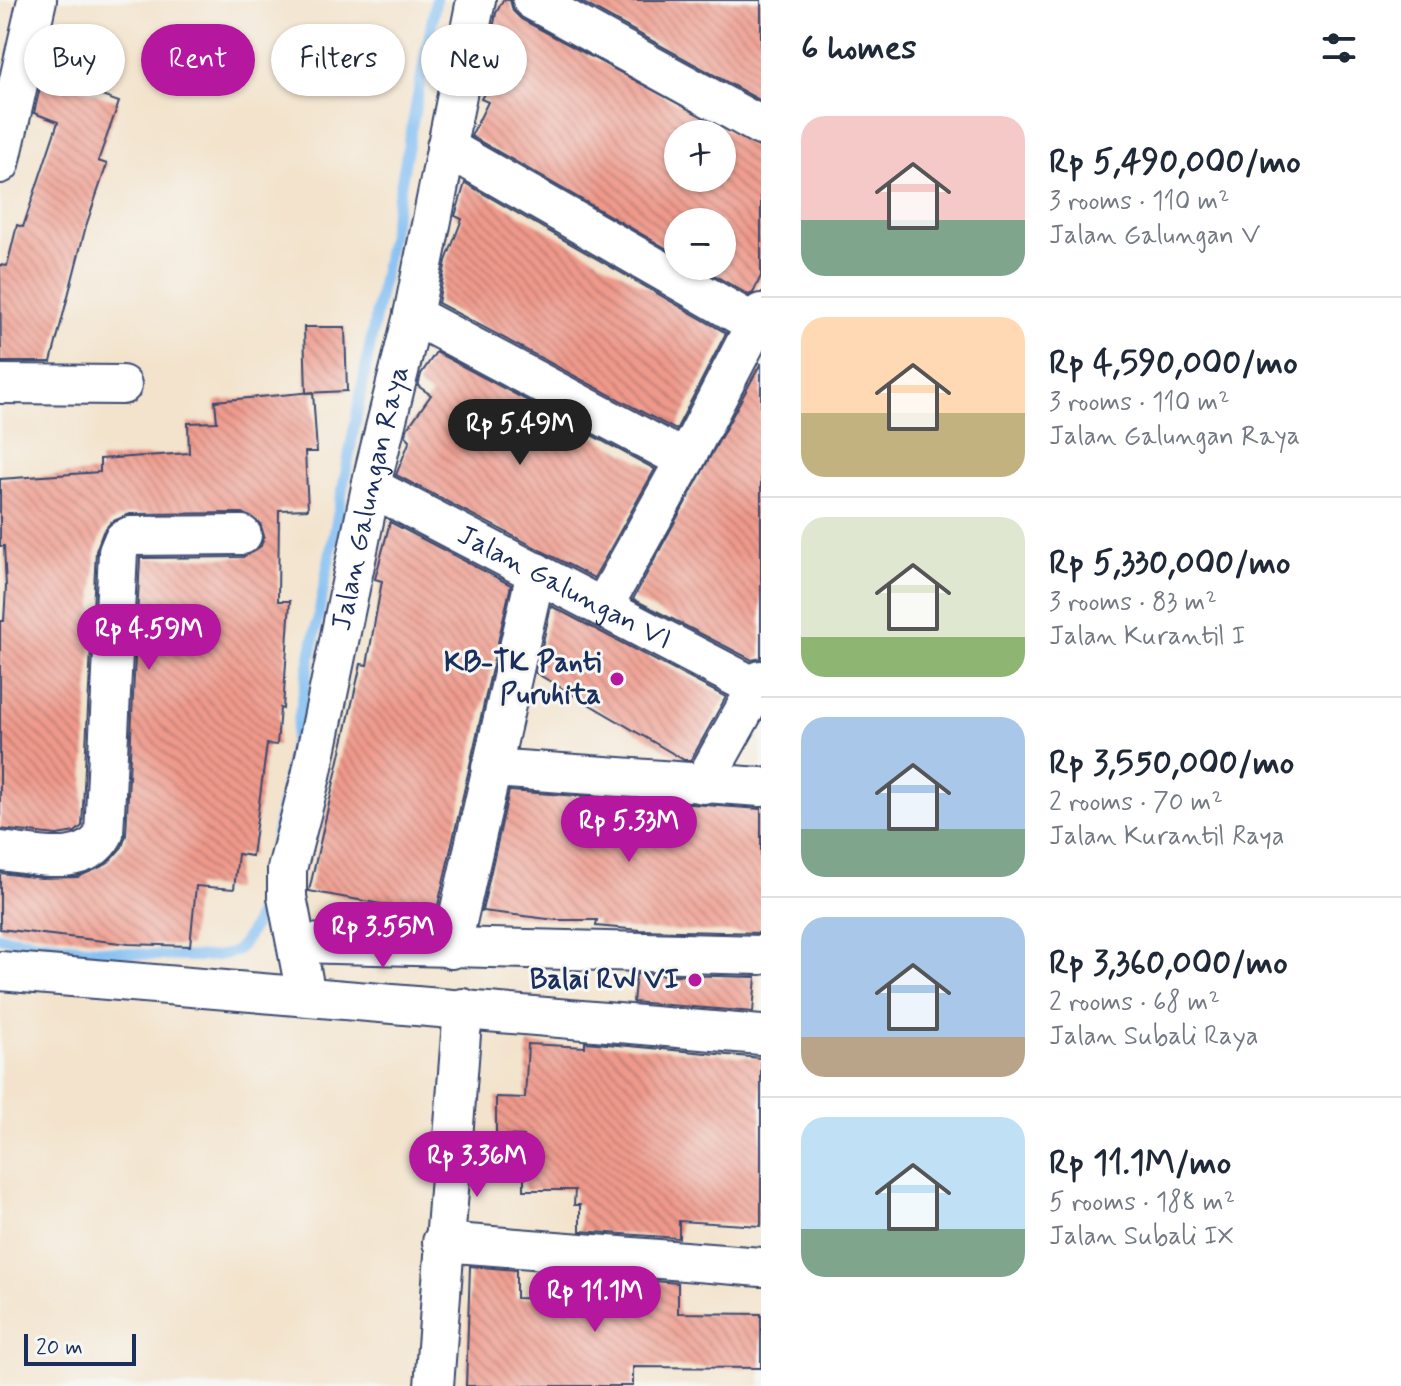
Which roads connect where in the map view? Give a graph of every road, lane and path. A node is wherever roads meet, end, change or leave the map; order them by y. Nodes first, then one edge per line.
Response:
1 (37, 0) edge
2 (476, 0) edge
3 (532, 0) edge
4 (7, 94) edge
5 (761, 126) edge
6 (446, 147) junction
7 (0, 164) edge
8 (413, 315) junction
9 (758, 318) edge
10 (0, 384) edge
11 (122, 385) dead end
12 (685, 460) junction
13 (371, 487) junction
14 (242, 535) dead end
15 (536, 572) junction
16 (603, 607) junction
17 (759, 684) edge
18 (491, 768) junction
19 (703, 784) junction
20 (761, 787) edge
21 (0, 851) edge
22 (297, 943) junction
23 (451, 949) junction
24 (761, 955) edge
25 (0, 971) edge
26 (306, 995) junction
27 (463, 1008) junction
28 (761, 1035) edge
29 (442, 1242) junction
30 (761, 1267) edge
31 (434, 1386) edge

1 - 4 street
2 - 6 street, Jalan Galungan Raya
3 - 5 street
4 - 7 street
6 - 8 street, Jalan Galungan Raya
6 - 9 street
8 - 12 street
8 - 13 street, Jalan Galungan Raya
9 - 12 street
10 - 11 street
12 - 16 street
13 - 15 street, Jalan Galungan VI
13 - 22 street, Jalan Galungan Raya
14 - 21 street
15 - 16 street, Jalan Galungan VI
15 - 18 street
16 - 17 street, Jalan Galungan VI
17 - 19 street
18 - 19 street
18 - 23 street
19 - 20 street
22 - 23 street
22 - 26 street, Jalan Galungan Raya
23 - 24 street
25 - 26 street
26 - 27 street
27 - 28 street
27 - 29 street
29 - 30 street
29 - 31 street

